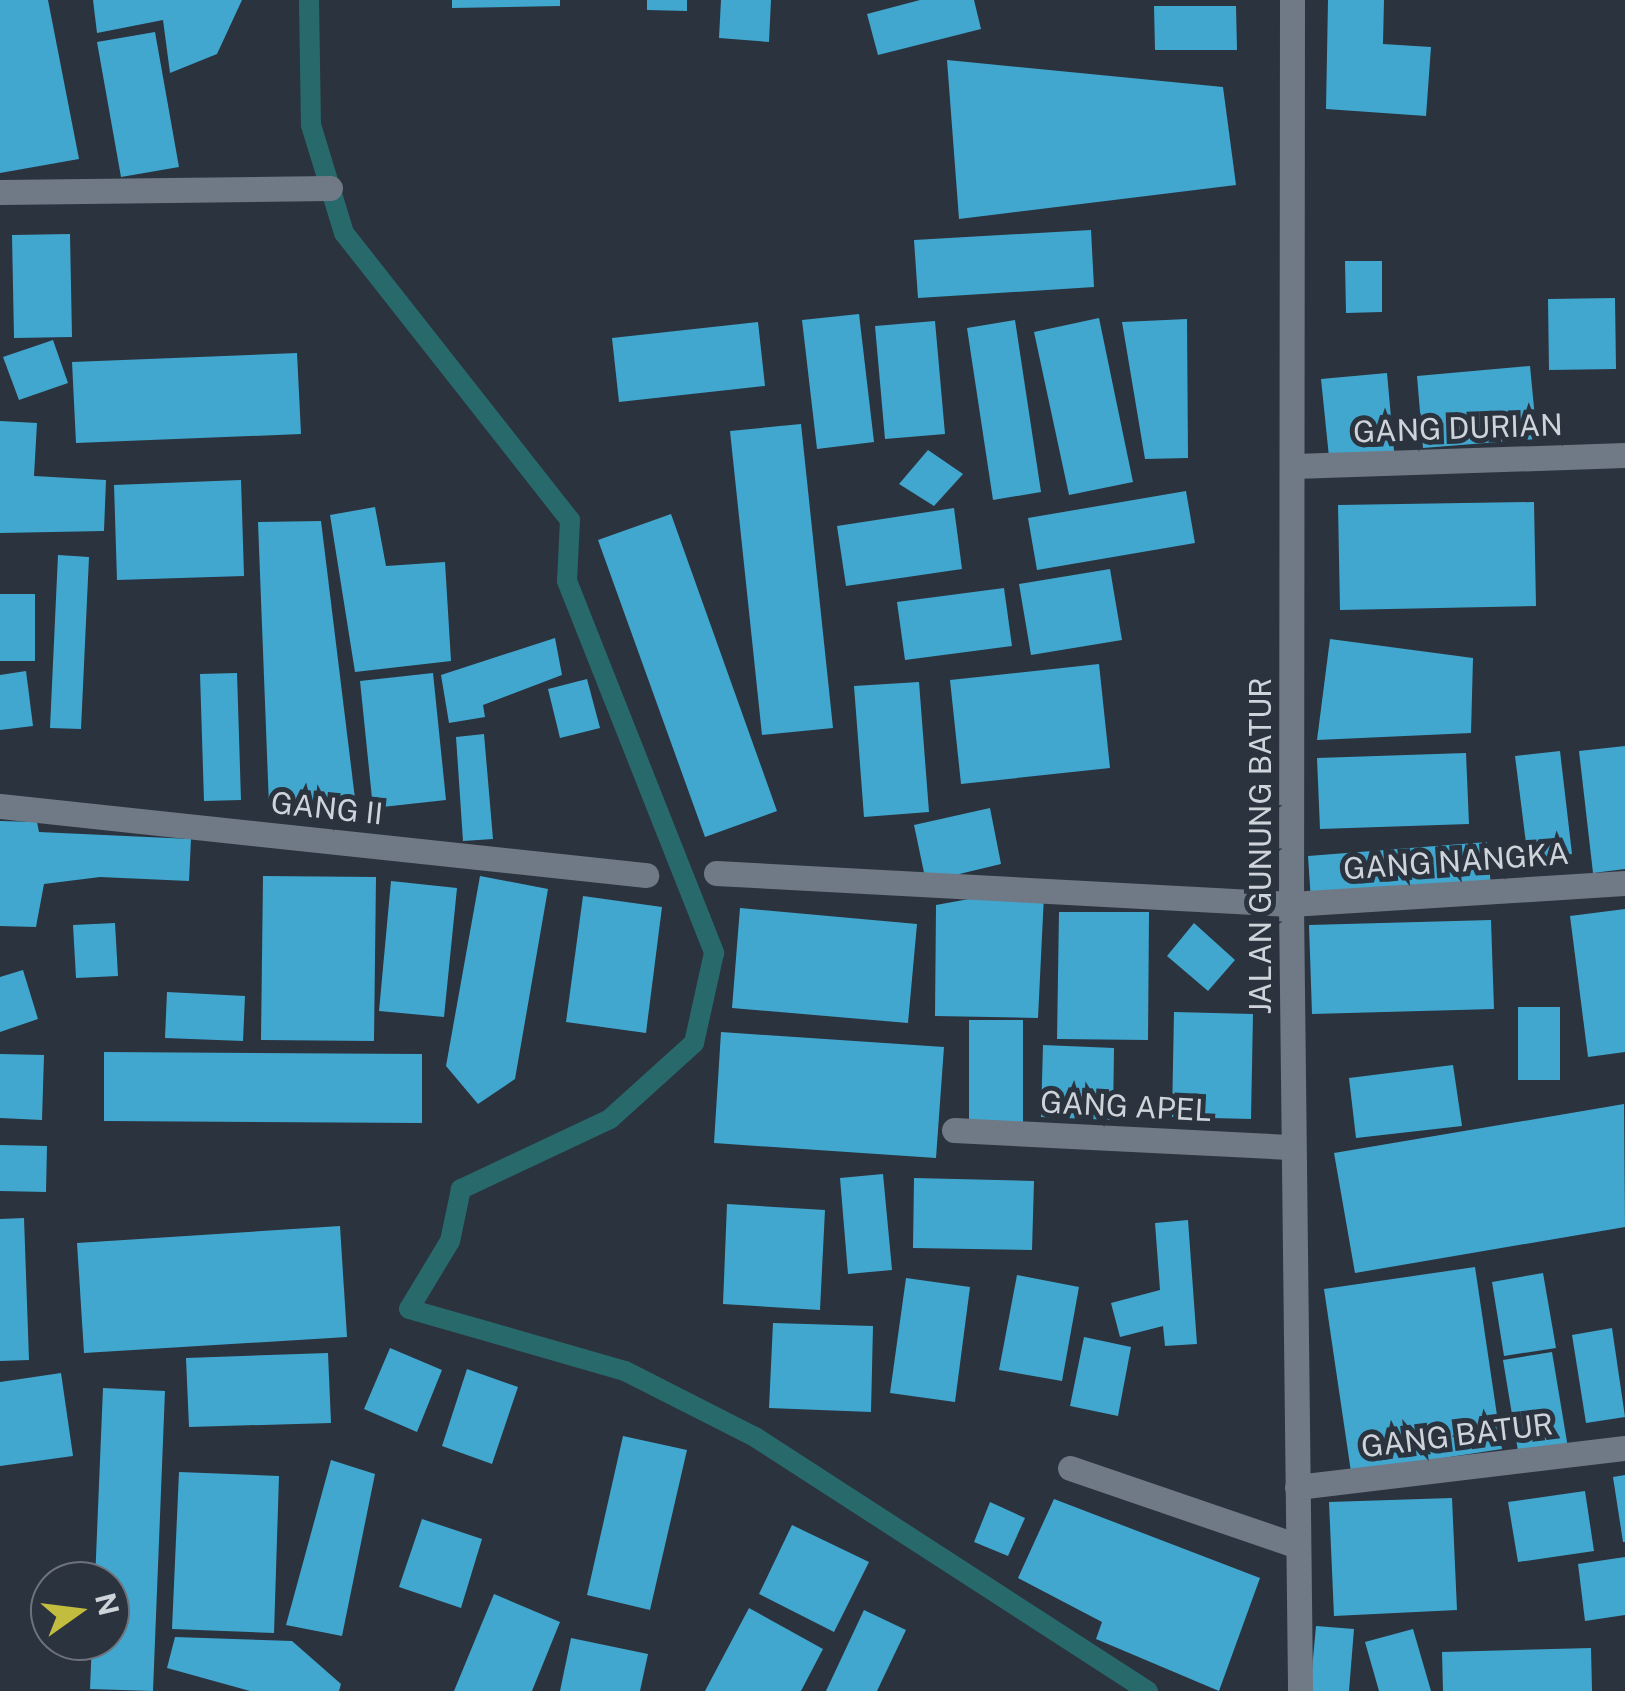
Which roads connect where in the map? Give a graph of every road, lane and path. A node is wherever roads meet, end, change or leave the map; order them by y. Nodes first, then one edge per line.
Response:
1 (1292, 0) edge
2 (330, 188) dead end
3 (0, 192) edge
4 (1625, 455) edge
5 (1294, 466) junction
6 (0, 806) edge
7 (716, 873) dead end
8 (646, 874) dead end
9 (1625, 883) edge
10 (1291, 904) junction
11 (954, 1130) dead end
12 (1294, 1147) junction
13 (1625, 1448) edge
14 (1070, 1468) dead end
15 (1297, 1487) junction
16 (1298, 1546) junction
17 (1300, 1691) edge

1 - 5 street, JALAN GUNUNG BATUR
2 - 3 street
4 - 5 street, GANG DURIAN
5 - 10 street, JALAN GUNUNG BATUR
6 - 8 street, GANG II
7 - 10 street, GANG NANGKA
9 - 10 street, GANG NANGKA
10 - 12 street, JALAN GUNUNG BATUR
11 - 12 street, GANG APEL
12 - 15 street, JALAN GUNUNG BATUR
13 - 15 street, GANG BATUR
14 - 16 street
15 - 16 street, JALAN GUNUNG BATUR
16 - 17 street, JALAN GUNUNG BATUR

